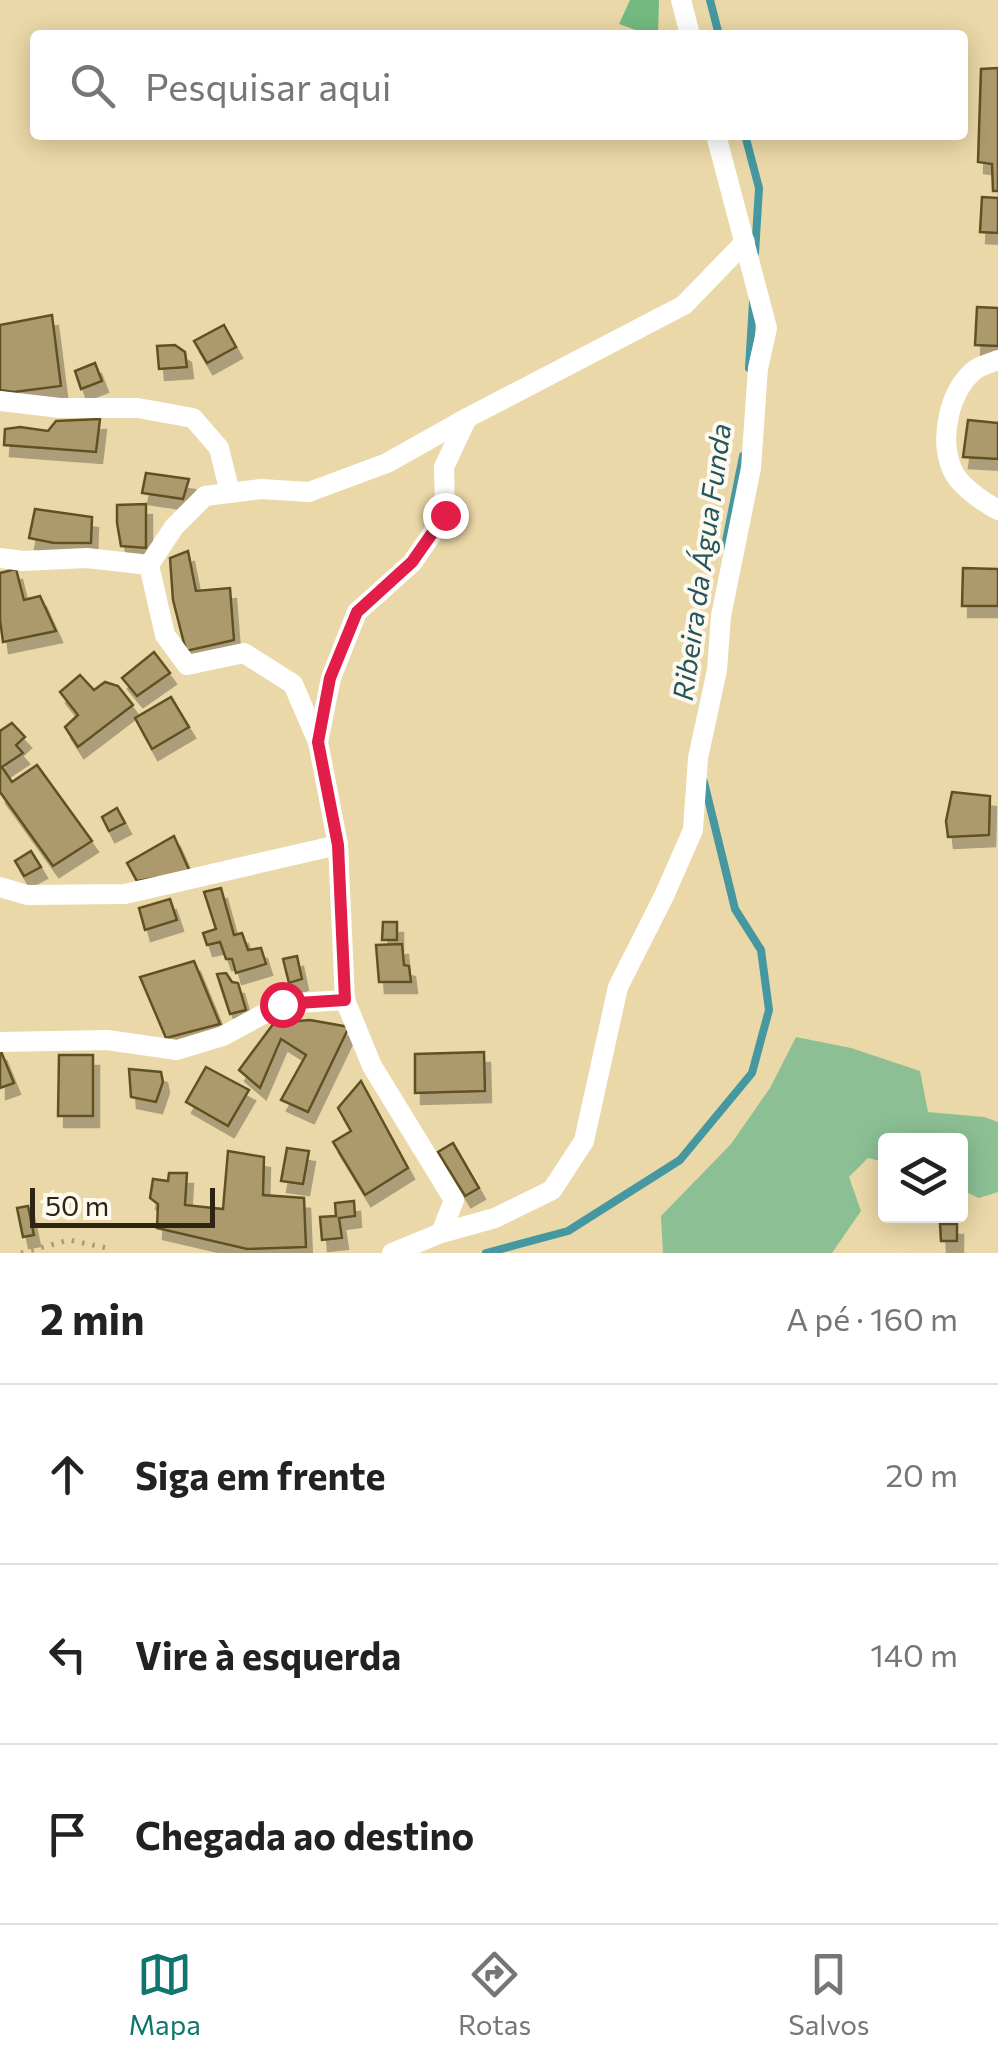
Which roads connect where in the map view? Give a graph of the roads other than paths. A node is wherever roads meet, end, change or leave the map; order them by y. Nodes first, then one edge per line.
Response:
1 (681, 0) edge
2 (689, 30) edge
3 (717, 140) edge
4 (745, 242) junction
5 (998, 360) edge
6 (0, 401) edge
7 (467, 418) junction
8 (230, 493) junction
9 (998, 510) edge
10 (0, 558) edge
11 (150, 565) junction
12 (318, 742) junction
13 (338, 845) junction
14 (0, 888) edge
15 (345, 1000) junction
16 (0, 1042) edge
17 (441, 1233) junction
18 (392, 1253) edge

1 - 2 street
3 - 4 street
4 - 7 street
4 - 17 street
5 - 9 street
6 - 8 street
7 - 8 street
7 - 12 street
8 - 11 street
10 - 11 street
11 - 12 street
12 - 13 street
13 - 14 street
13 - 15 street
15 - 16 street
15 - 17 street
17 - 18 street

